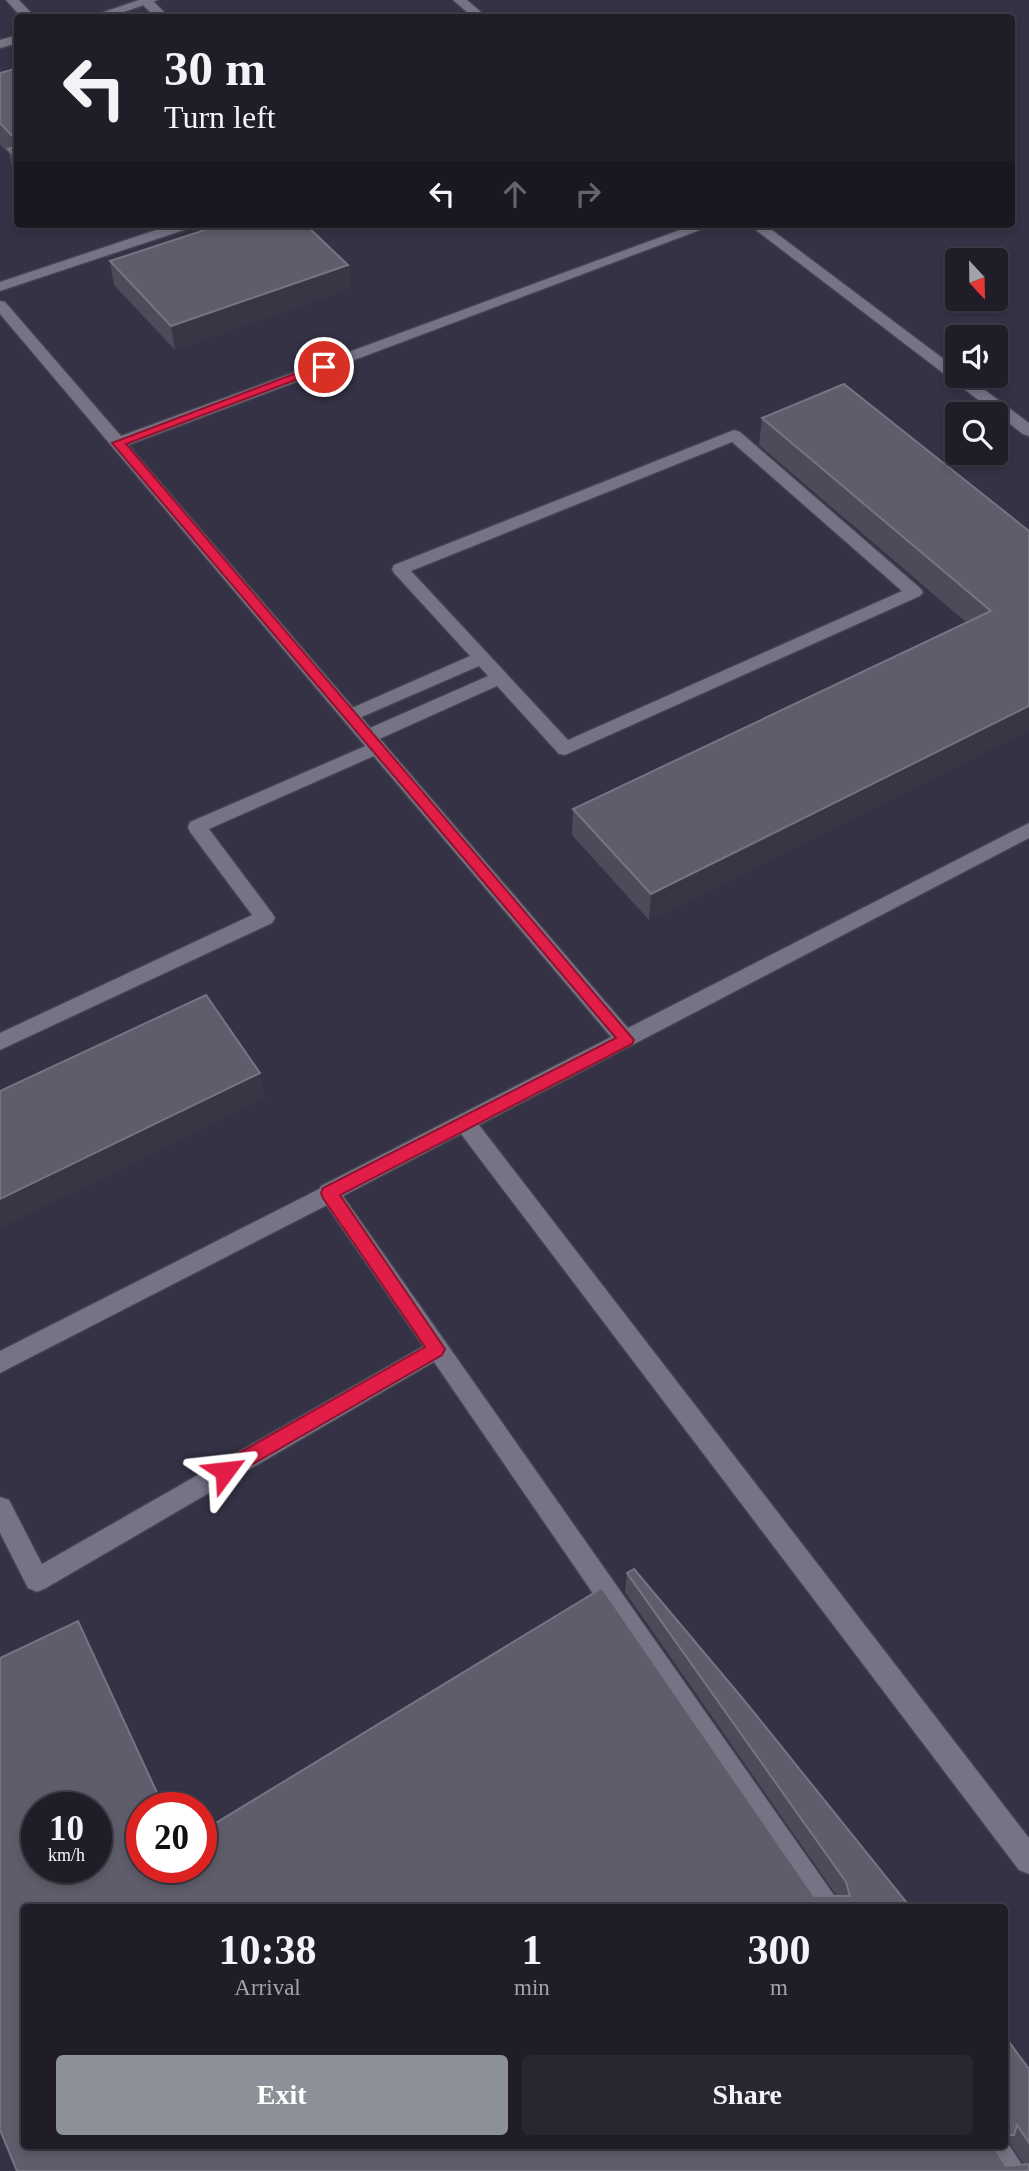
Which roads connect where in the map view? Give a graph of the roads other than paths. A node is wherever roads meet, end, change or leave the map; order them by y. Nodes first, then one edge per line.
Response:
1 (12, 0) edge
2 (459, 0) edge
3 (150, 1) edge
4 (26, 14) edge
5 (106, 14) edge
6 (477, 14) edge
7 (176, 228) edge
8 (698, 228) edge
9 (760, 228) edge
10 (0, 287) edge
11 (0, 305) edge
12 (1029, 431) edge
13 (118, 443) junction
14 (481, 658) junction
15 (500, 678) junction
16 (351, 715) junction
17 (373, 741) junction
18 (1029, 830) edge
19 (626, 1040) junction
20 (0, 1042) edge
21 (465, 1123) junction
22 (329, 1193) junction
23 (436, 1349) junction
24 (0, 1363) edge
25 (0, 1508) edge
26 (1029, 1860) edge
27 (823, 1904) edge
28 (995, 2149) edge
29 (1010, 2171) edge

1 - 4 street
2 - 6 street
3 - 5 street
7 - 10 street
8 - 13 street
9 - 12 street
11 - 13 street
13 - 16 street
14 - 15 street
14 - 15 street
14 - 16 street
15 - 17 street
16 - 17 street
17 - 19 street
17 - 20 street
18 - 19 street
19 - 21 street
21 - 22 street
21 - 26 street
22 - 23 street
22 - 24 street
23 - 25 street
23 - 27 street
28 - 29 street

